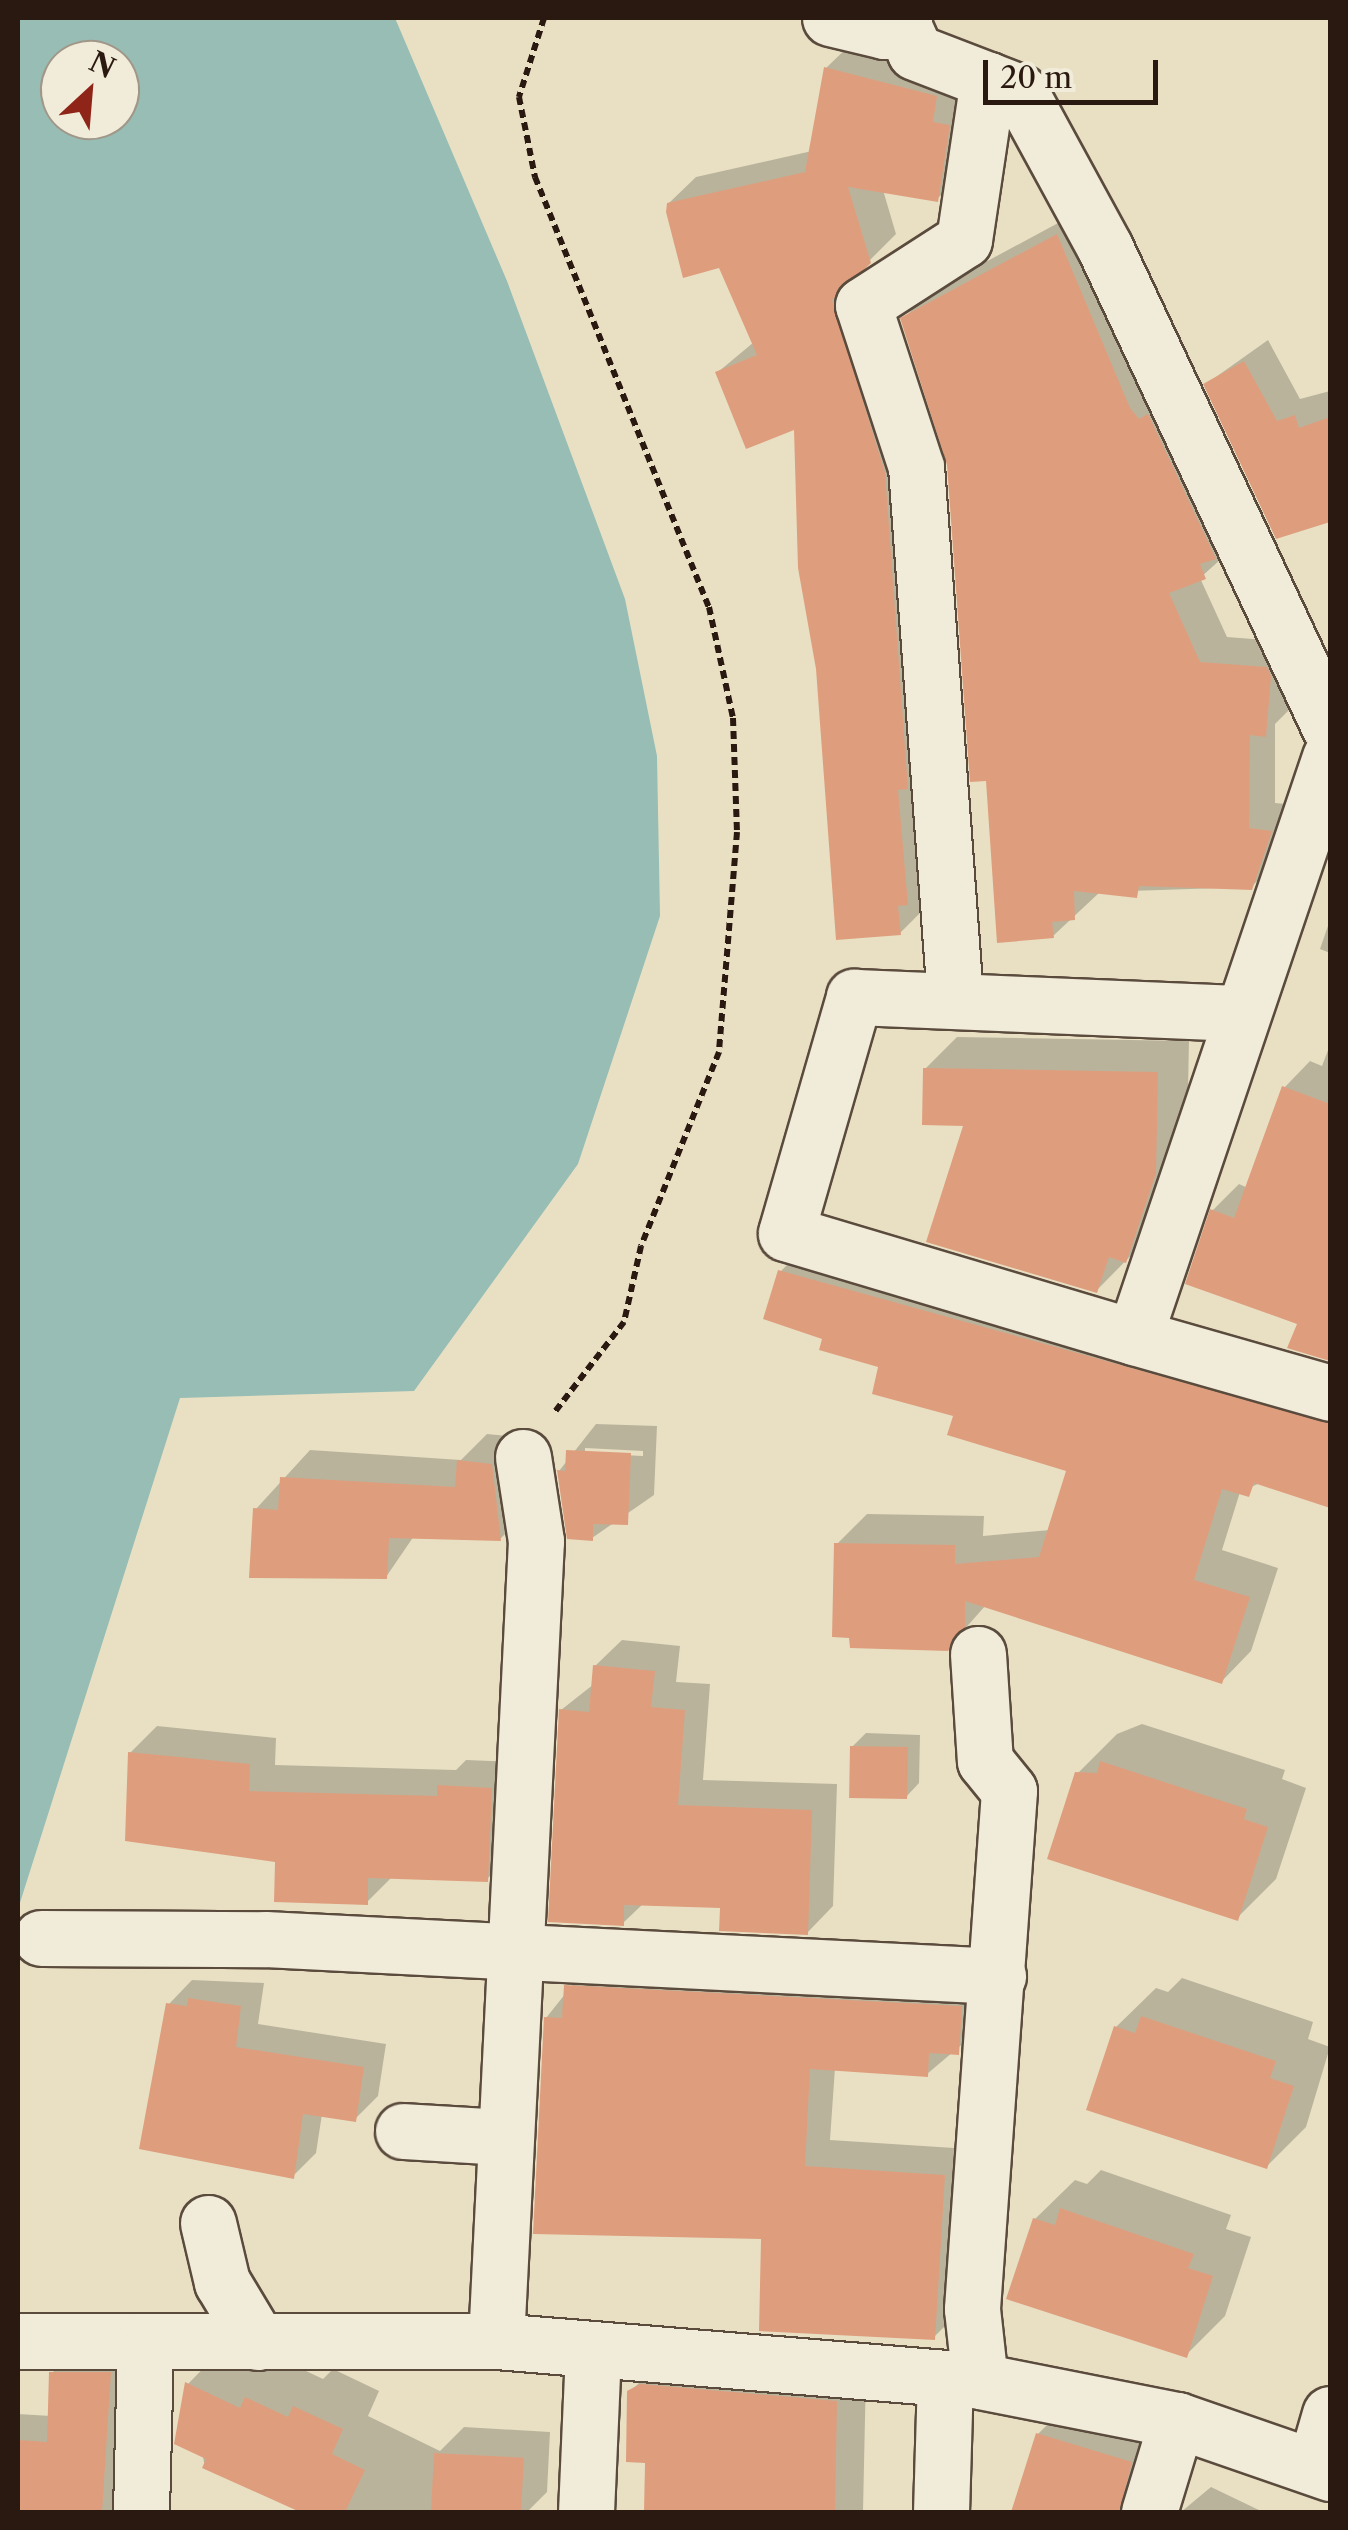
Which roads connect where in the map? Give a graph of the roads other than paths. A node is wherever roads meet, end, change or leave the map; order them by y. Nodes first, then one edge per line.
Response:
1 (830, 18) edge
2 (904, 22) edge
3 (988, 80) junction
4 (1330, 728) edge
5 (1330, 757) edge
6 (955, 998) junction
7 (1240, 1013) junction
8 (1134, 1337) junction
9 (1330, 1393) edge
10 (523, 1457) road end
11 (978, 1654) dead end
12 (40, 1938) dead end
13 (514, 1952) junction
14 (998, 1976) junction
15 (403, 2131) dead end
16 (506, 2137) junction
17 (208, 2223) dead end
18 (18, 2341) edge
19 (496, 2341) junction
20 (258, 2342) junction
21 (145, 2343) junction
22 (593, 2354) junction
23 (962, 2380) junction
24 (1330, 2414) edge
25 (1177, 2420) junction
26 (1323, 2469) edge
27 (141, 2512) edge
28 (586, 2512) edge
29 (941, 2512) edge
30 (1149, 2512) edge

1 - 2 street
2 - 3 street
3 - 4 street
3 - 6 street
5 - 7 street
6 - 7 street
6 - 8 street
7 - 8 street
8 - 9 street
10 - 13 street
11 - 14 street
12 - 13 street
13 - 14 street
13 - 16 street
14 - 23 street
15 - 16 street
16 - 19 street
17 - 20 street
18 - 21 street
19 - 20 street
19 - 22 street
20 - 21 street
21 - 27 street
22 - 23 street
22 - 28 street
23 - 25 street
23 - 29 street
24 - 26 street
25 - 26 street
25 - 30 street

